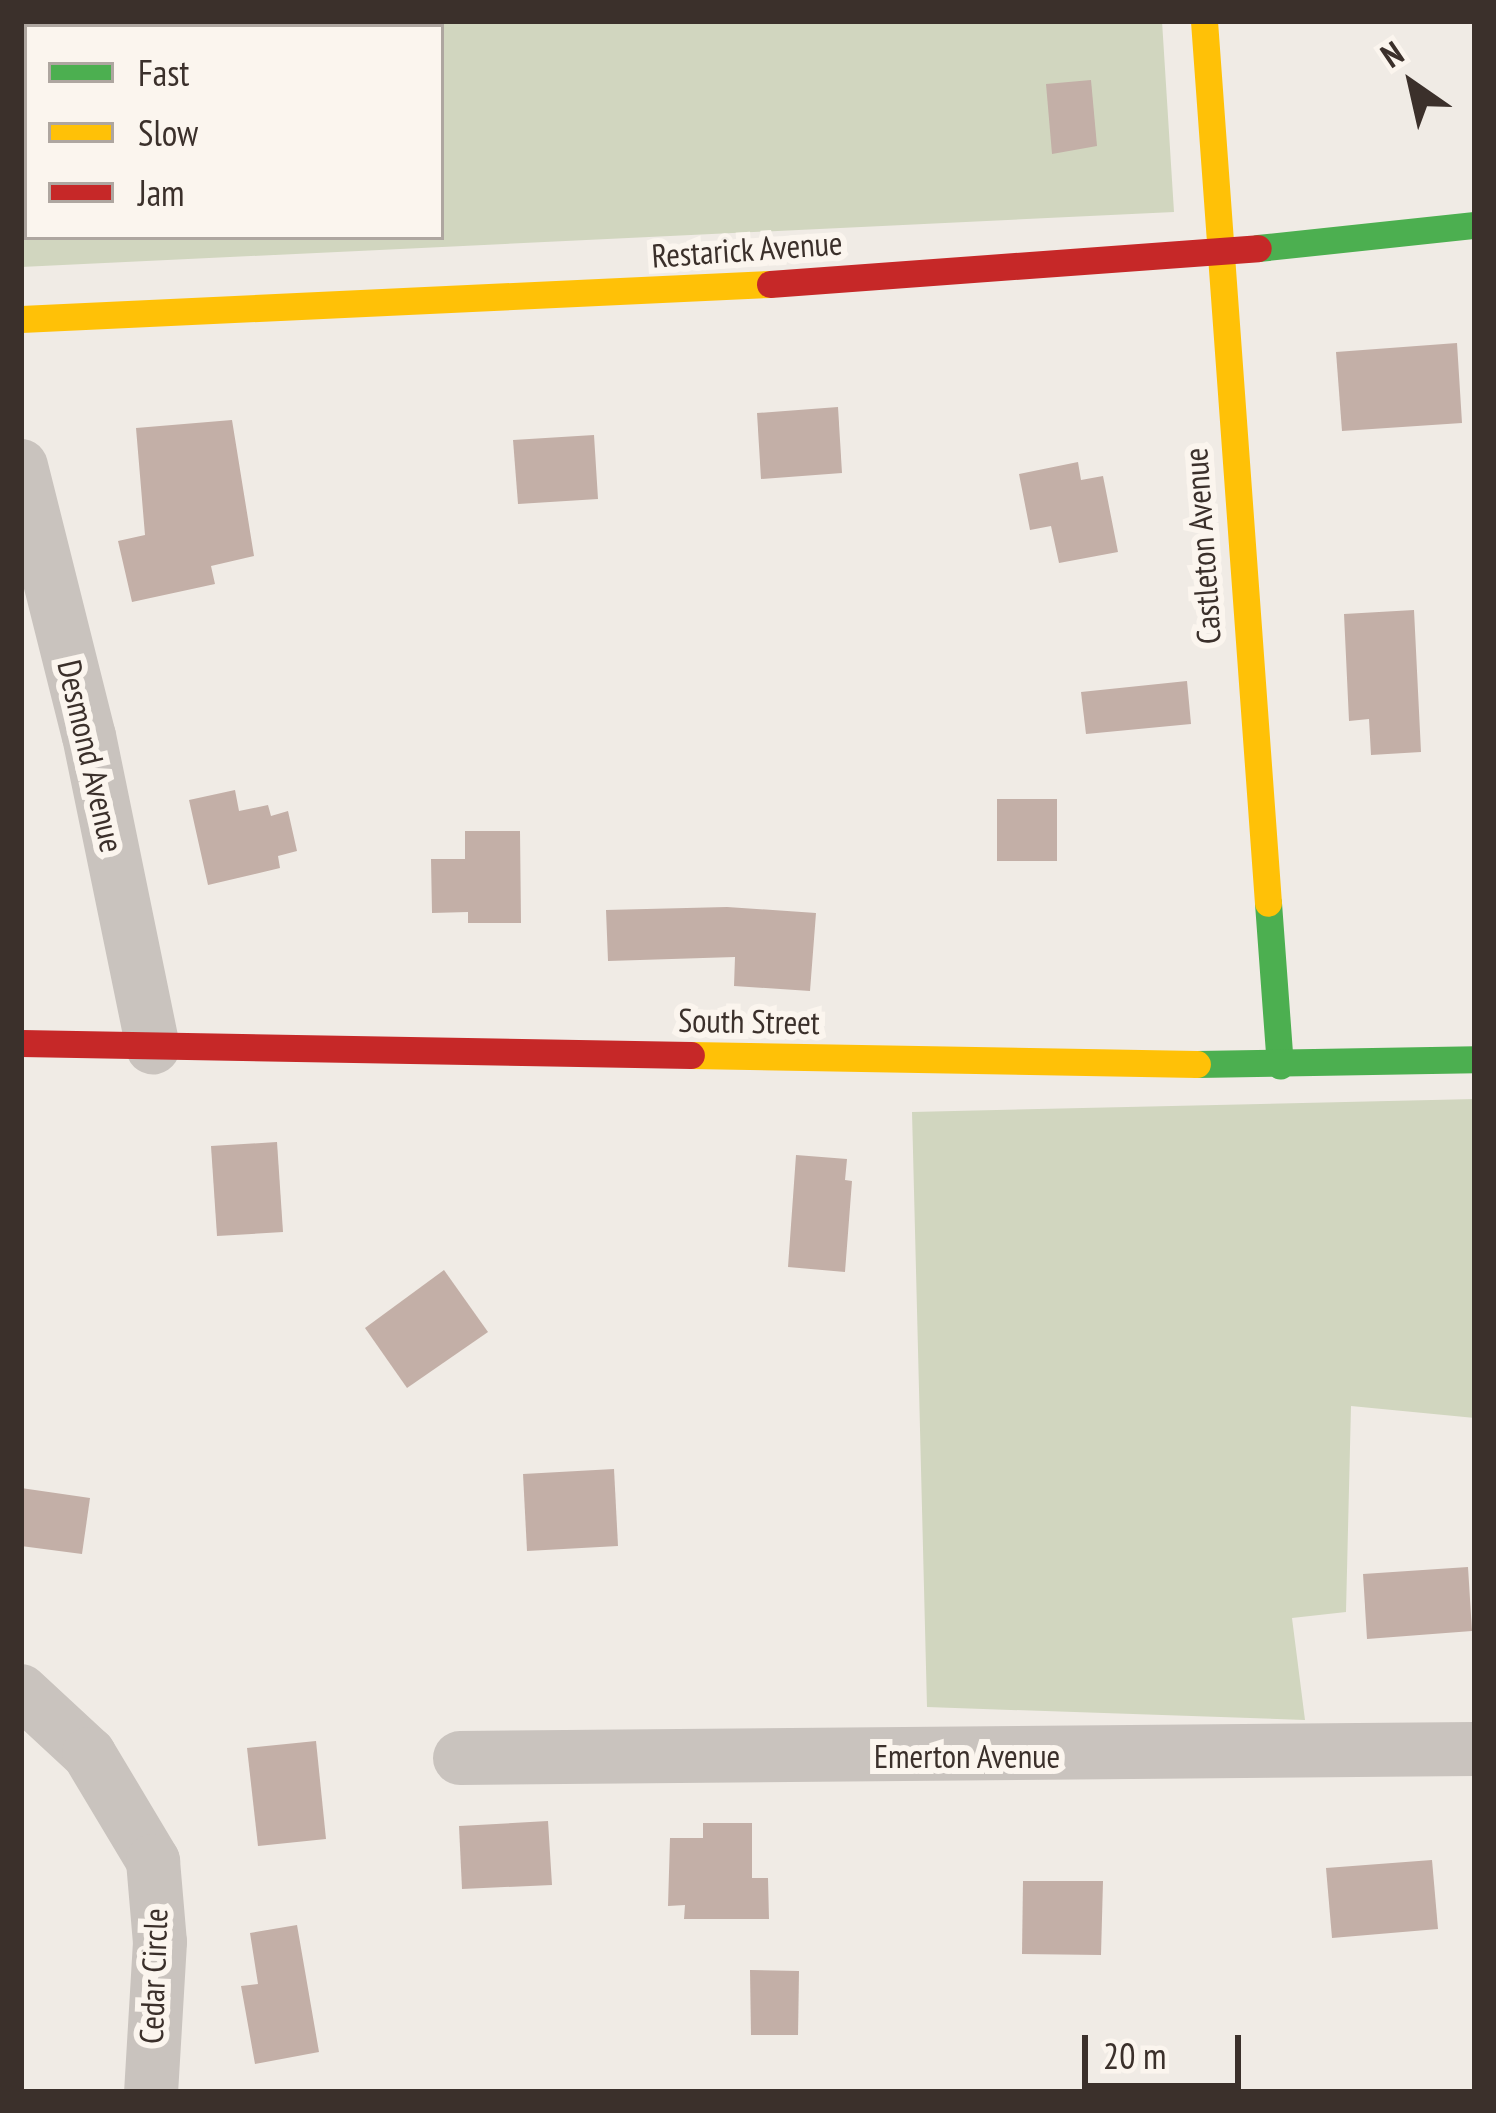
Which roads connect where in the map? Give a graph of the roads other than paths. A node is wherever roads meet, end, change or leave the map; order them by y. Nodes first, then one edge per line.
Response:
1 (1204, 21) edge
2 (1475, 225) edge
3 (1219, 251) junction
4 (21, 319) edge
5 (21, 466) edge
6 (21, 1043) edge
7 (153, 1047) junction
8 (1475, 1059) edge
9 (1280, 1066) junction
10 (21, 1691) edge
11 (1475, 1749) edge
12 (460, 1758) dead end
13 (152, 2092) edge

1 - 3 street, Castleton Avenue
2 - 3 street, Restarick Avenue
3 - 4 street, Restarick Avenue
3 - 9 street, Castleton Avenue
5 - 7 street, Desmond Avenue
6 - 7 street, South Street
7 - 9 street, South Street
8 - 9 street, South Street
10 - 13 street, Cedar Circle
11 - 12 street, Emerton Avenue

